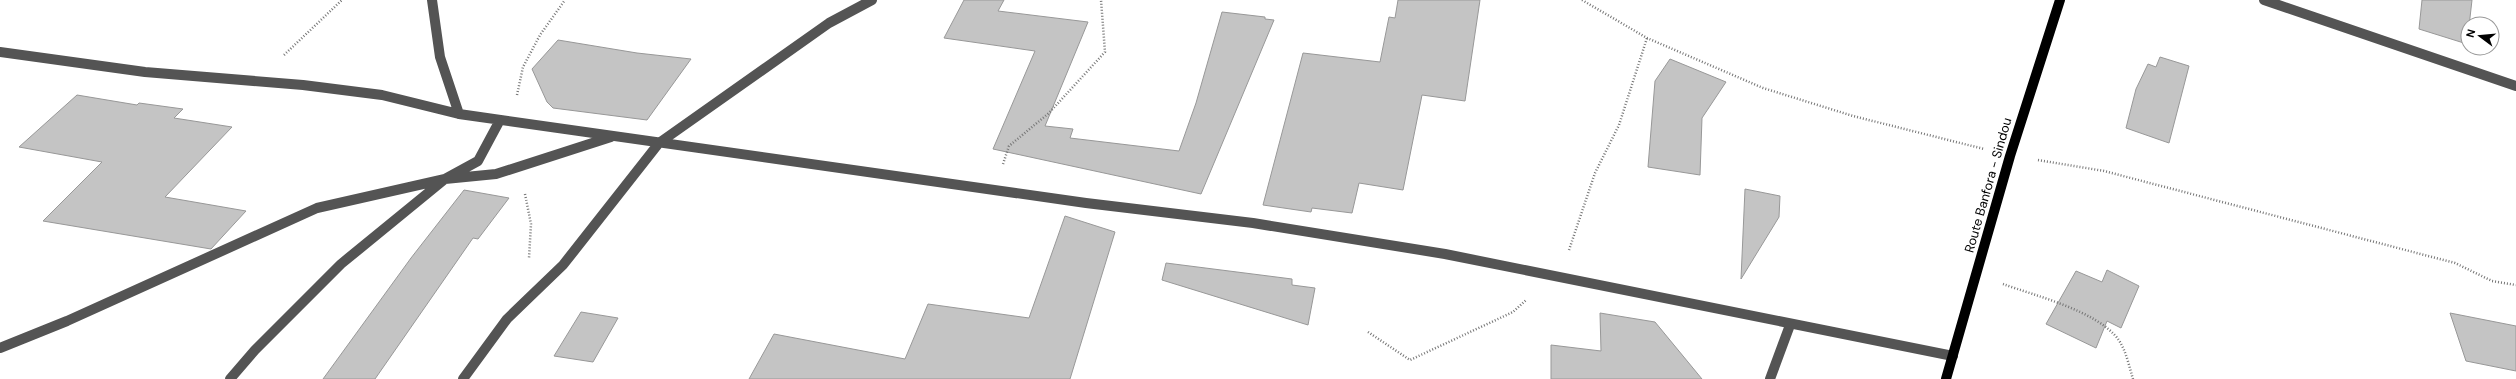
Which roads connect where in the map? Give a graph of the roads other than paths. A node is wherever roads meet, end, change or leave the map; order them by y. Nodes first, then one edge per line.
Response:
1 (432, 0) edge
2 (872, 0) edge
3 (2060, 0) edge
4 (2264, 0) edge
5 (0, 52) edge
6 (2516, 86) edge
7 (459, 114) junction
8 (500, 120) junction
9 (614, 136) junction
10 (659, 143) junction
11 (445, 179) junction
12 (1790, 325) junction
13 (0, 348) edge
14 (1953, 356) junction
15 (230, 379) edge
16 (463, 379) edge
17 (1770, 379) edge
18 (1946, 379) edge

1 - 7 street
2 - 10 street
3 - 14 main road, Route Banfora - Sindou
4 - 6 street
5 - 7 street
7 - 8 street
8 - 9 street
8 - 11 street
9 - 10 street
9 - 11 street
10 - 12 street
10 - 16 street
11 - 13 street
11 - 15 street
12 - 14 street
12 - 17 street
14 - 18 main road, Route Banfora - Sindou

